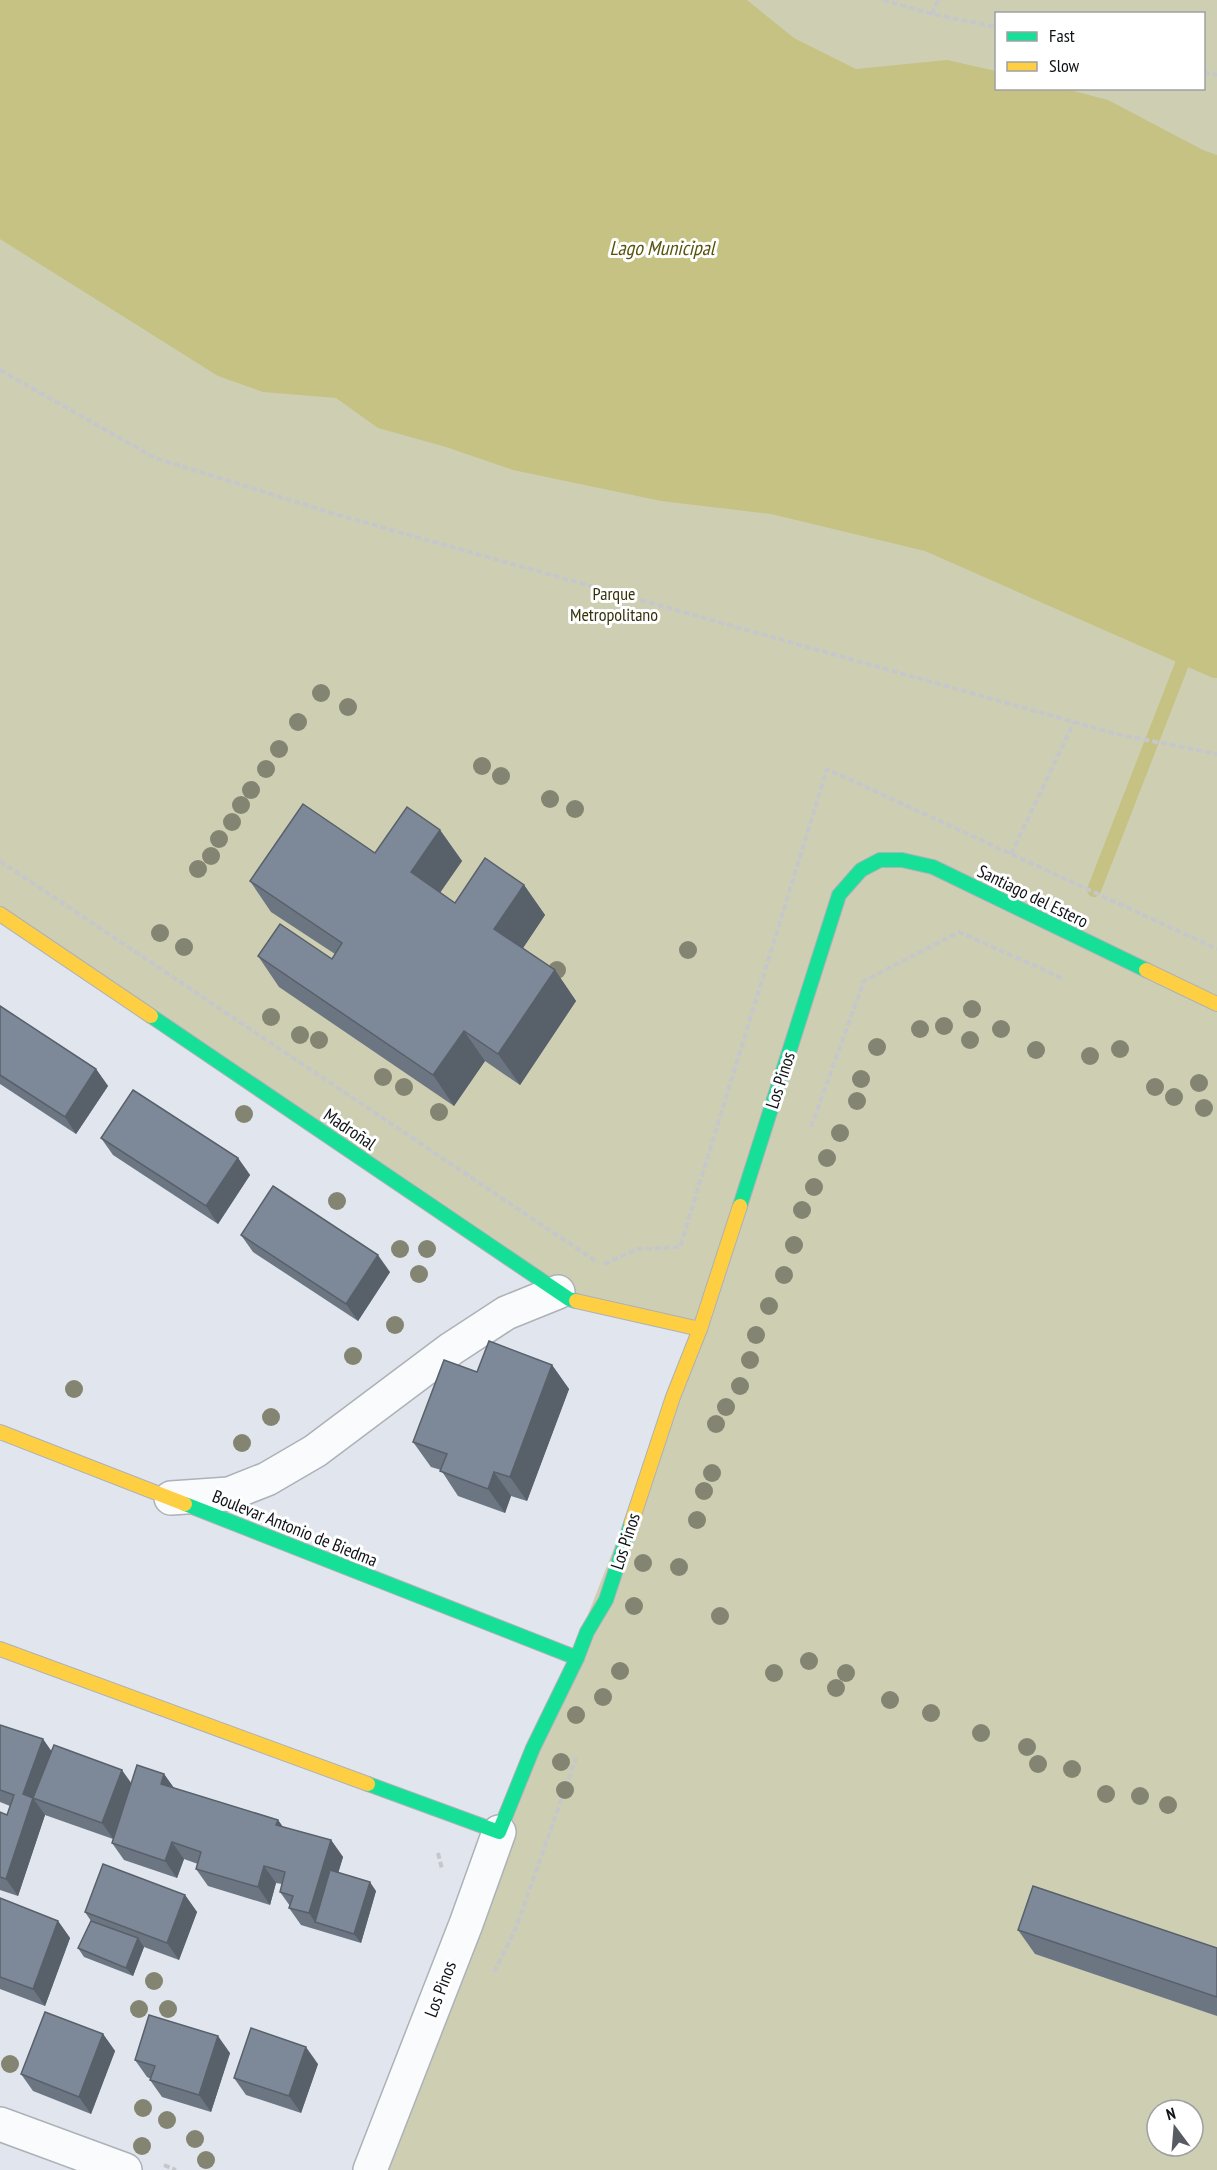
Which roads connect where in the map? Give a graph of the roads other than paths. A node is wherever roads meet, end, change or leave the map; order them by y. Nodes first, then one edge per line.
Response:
1 (839, 895) joint
2 (0, 914) edge
3 (1217, 1004) edge
4 (558, 1292) junction
5 (700, 1329) junction
6 (0, 1432) edge
7 (171, 1498) junction
8 (0, 1649) edge
9 (577, 1658) junction
10 (499, 1832) junction
11 (0, 2124) edge
12 (125, 2170) edge
13 (370, 2170) edge

1 - 3 street, Santiago del Estero
1 - 5 street, Los Pinos
2 - 4 street, Madroñal
4 - 5 street, Madroñal
4 - 7 street
5 - 9 street, Los Pinos
6 - 7 street, Boulevar Antonio de Biedma
7 - 9 street, Boulevar Antonio de Biedma
8 - 10 street
9 - 10 street, Los Pinos
10 - 13 street, Los Pinos
11 - 12 street

